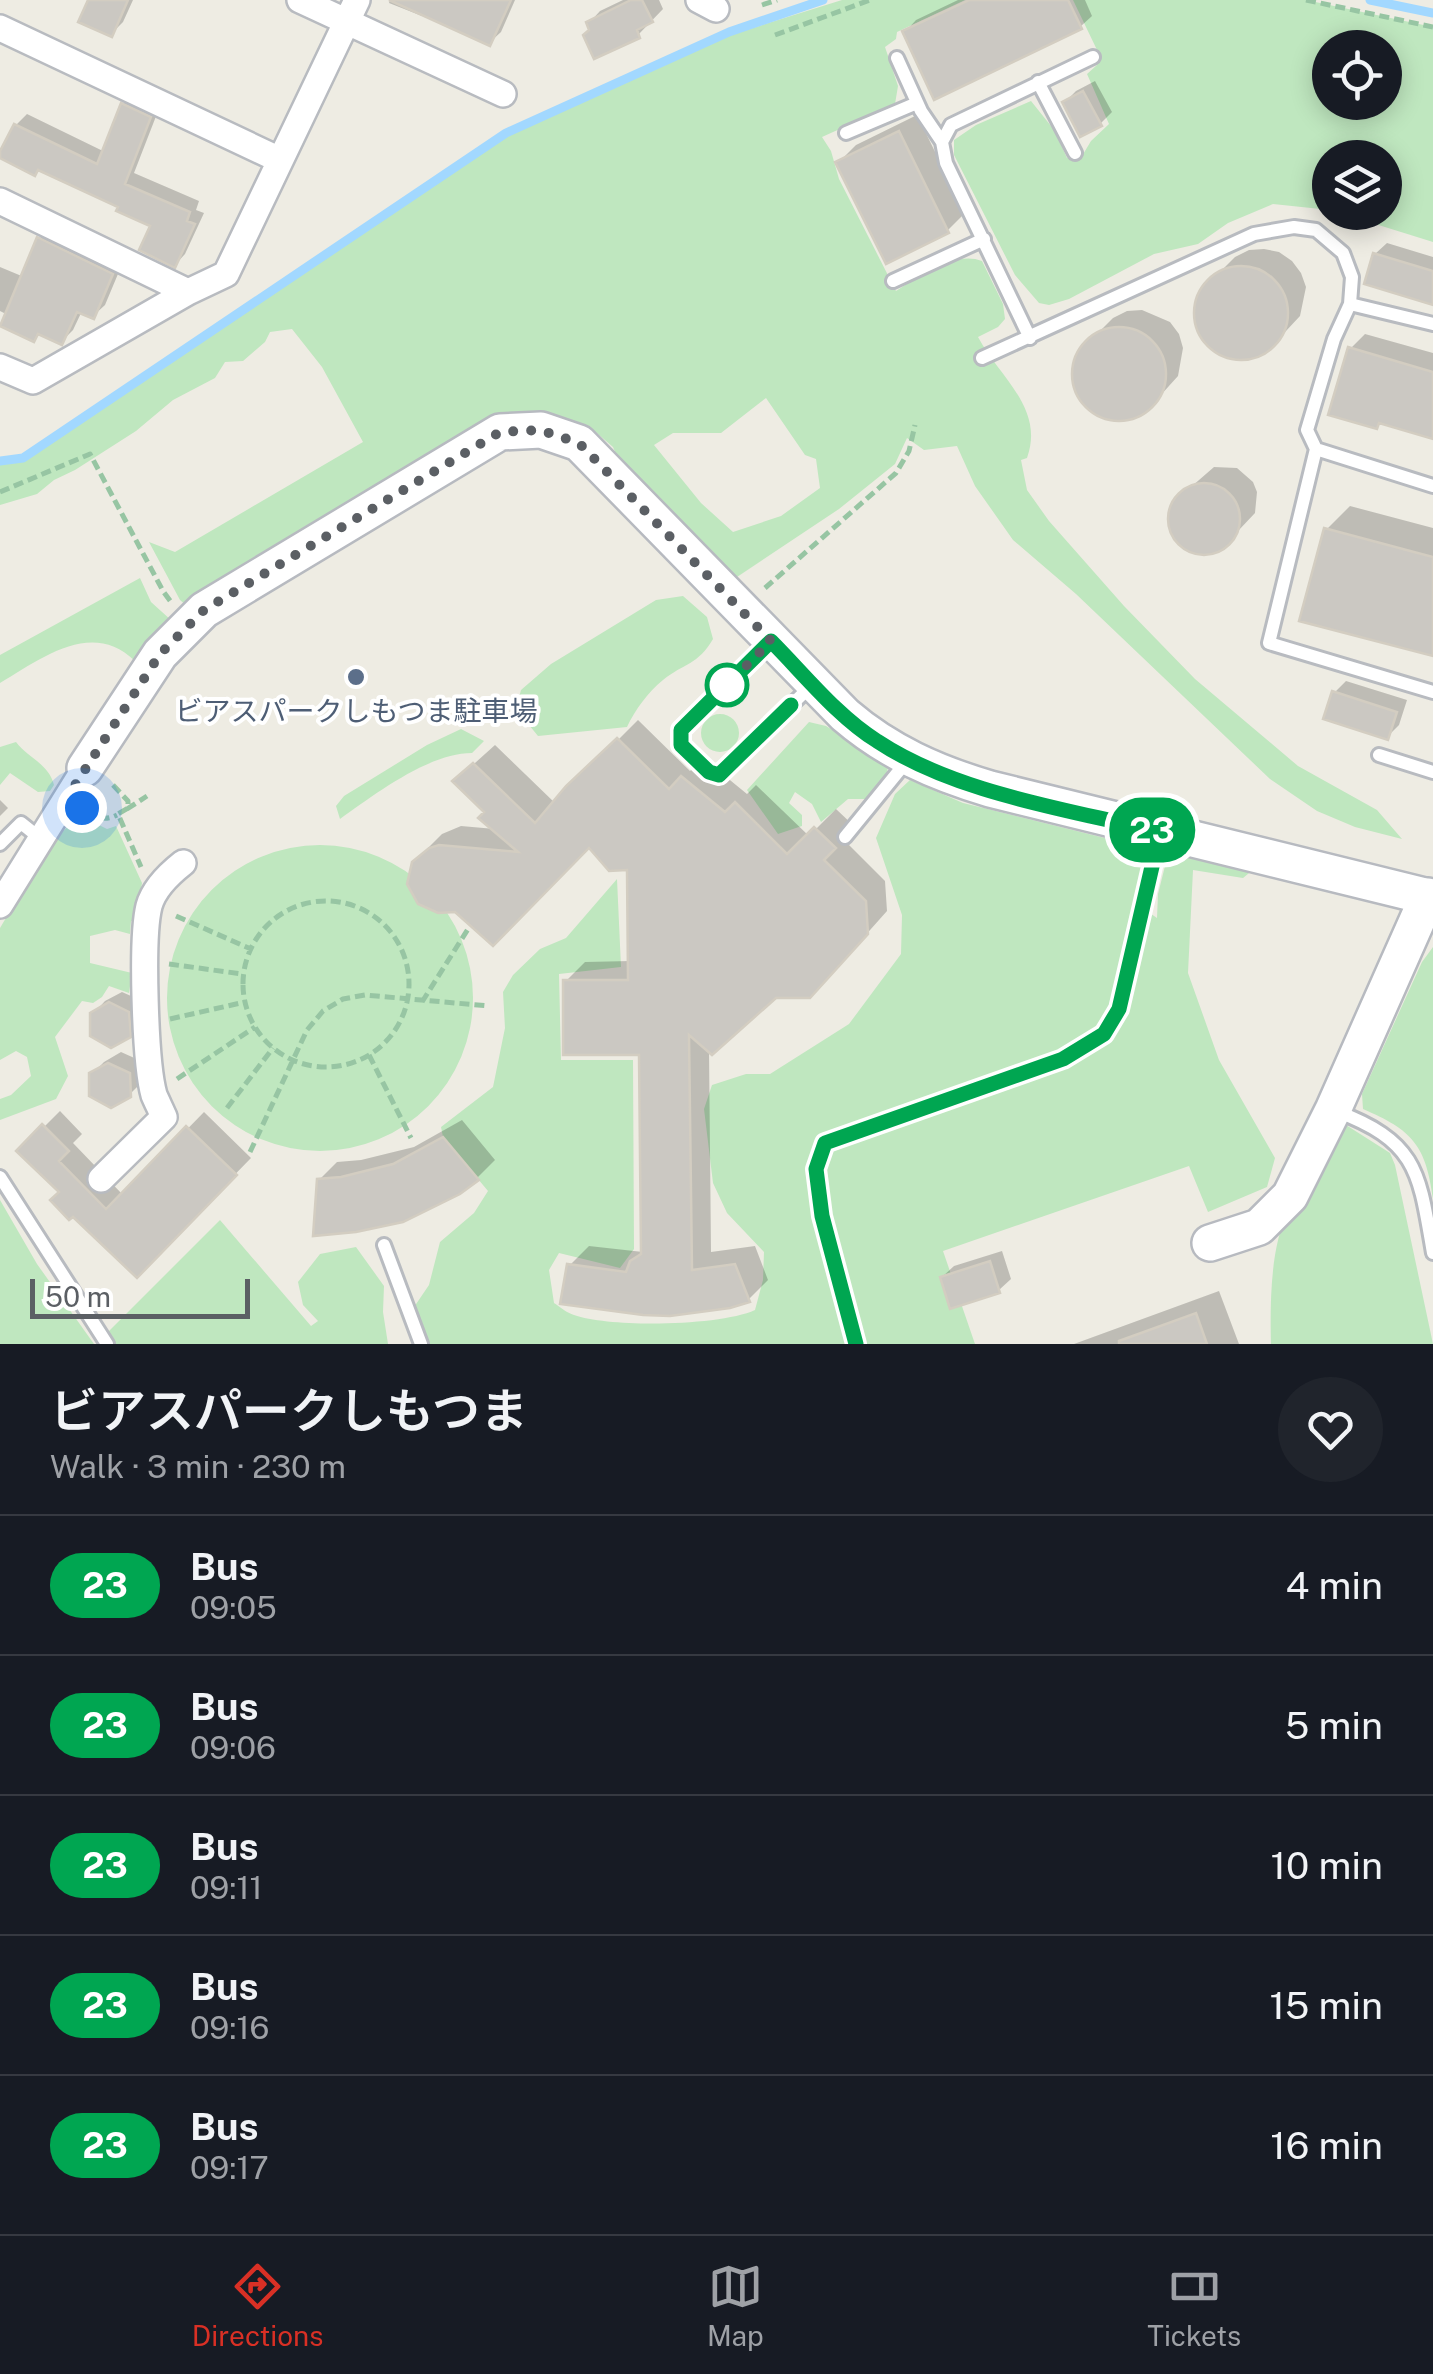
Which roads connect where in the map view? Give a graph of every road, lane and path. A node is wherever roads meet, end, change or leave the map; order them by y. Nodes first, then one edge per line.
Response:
1 (300, 0) edge
2 (777, 0) edge
3 (870, 0) edge
4 (1306, 0) edge
5 (762, 6) dead end
6 (352, 11) edge
7 (1433, 27) edge
8 (0, 28) edge
9 (775, 35) dead end
10 (1093, 56) dead end
11 (896, 58) dead end
12 (1038, 82) junction
13 (503, 94) dead end
14 (918, 103) junction
15 (846, 133) dead end
16 (942, 142) junction
17 (1075, 153) dead end
18 (280, 160) junction
19 (0, 201) edge
20 (984, 239) junction
21 (892, 281) dead end
22 (188, 292) junction
23 (1350, 304) junction
24 (1433, 324) edge
25 (1030, 338) junction
26 (982, 358) dead end
27 (0, 367) edge
28 (915, 425) dead end
29 (1316, 450) junction
30 (1433, 486) edge
31 (0, 492) edge
32 (742, 611) junction
33 (190, 624) junction
34 (771, 641) junction
35 (813, 683) junction
36 (1433, 692) edge
37 (1379, 755) dead end
38 (909, 759) junction
39 (84, 768) junction
40 (1433, 772) edge
41 (147, 796) dead end
42 (66, 799) junction
43 (128, 808) junction
44 (118, 814) junction
45 (1160, 832) junction
46 (845, 837) dead end
47 (41, 839) junction
48 (0, 844) edge
49 (183, 863) dead end
50 (154, 897) junction
51 (1430, 897) edge
52 (0, 905) edge
53 (468, 929) dead end
54 (251, 949) junction
55 (146, 962) junction
56 (244, 974) junction
57 (410, 999) junction
58 (245, 1002) junction
59 (422, 1002) junction
60 (488, 1006) dead end
61 (148, 1024) junction
62 (255, 1027) junction
63 (272, 1048) junction
64 (369, 1056) junction
65 (292, 1061) junction
66 (154, 1095) junction
67 (227, 1108) dead end
68 (1333, 1110) junction
69 (410, 1138) dead end
70 (250, 1152) dead end
71 (0, 1177) edge
72 (102, 1180) dead end
73 (1210, 1243) dead end
74 (384, 1244) dead end
75 (1432, 1245) edge
76 (107, 1344) edge
77 (421, 1344) edge
78 (856, 1344) edge

1 - 6 street
2 - 5 path
3 - 9 path
4 - 7 path
6 - 13 street
6 - 18 street
8 - 18 street
10 - 12 lane
11 - 14 lane
12 - 16 lane
12 - 17 lane
14 - 15 lane
14 - 16 lane
16 - 20 lane
18 - 22 street
19 - 22 street
20 - 21 lane
20 - 25 lane
22 - 27 street
23 - 24 lane
23 - 25 lane
23 - 29 lane
25 - 26 lane
28 - 32 path
29 - 30 lane
29 - 36 lane
31 - 33 path
32 - 33 street
32 - 34 street
33 - 39 street
34 - 35 street
34 - 35 lane
35 - 38 street
37 - 40 lane
38 - 45 street
38 - 46 lane
39 - 42 street
39 - 43 path
41 - 43 path
42 - 44 path
42 - 47 street
43 - 44 path
44 - 50 path
45 - 51 street
45 - 78 lane
47 - 48 lane
47 - 52 street
49 - 50 street
50 - 54 path
50 - 55 street
51 - 68 street
53 - 59 path
54 - 56 path
54 - 57 path
55 - 56 path
55 - 61 street
56 - 58 path
57 - 59 path
57 - 64 path
57 - 65 path
58 - 61 path
58 - 62 path
59 - 60 path
61 - 66 street
62 - 63 path
62 - 66 path
63 - 65 path
63 - 67 path
64 - 65 path
64 - 69 path
65 - 70 path
66 - 72 street
68 - 73 street
68 - 75 lane
71 - 76 lane
74 - 77 lane

